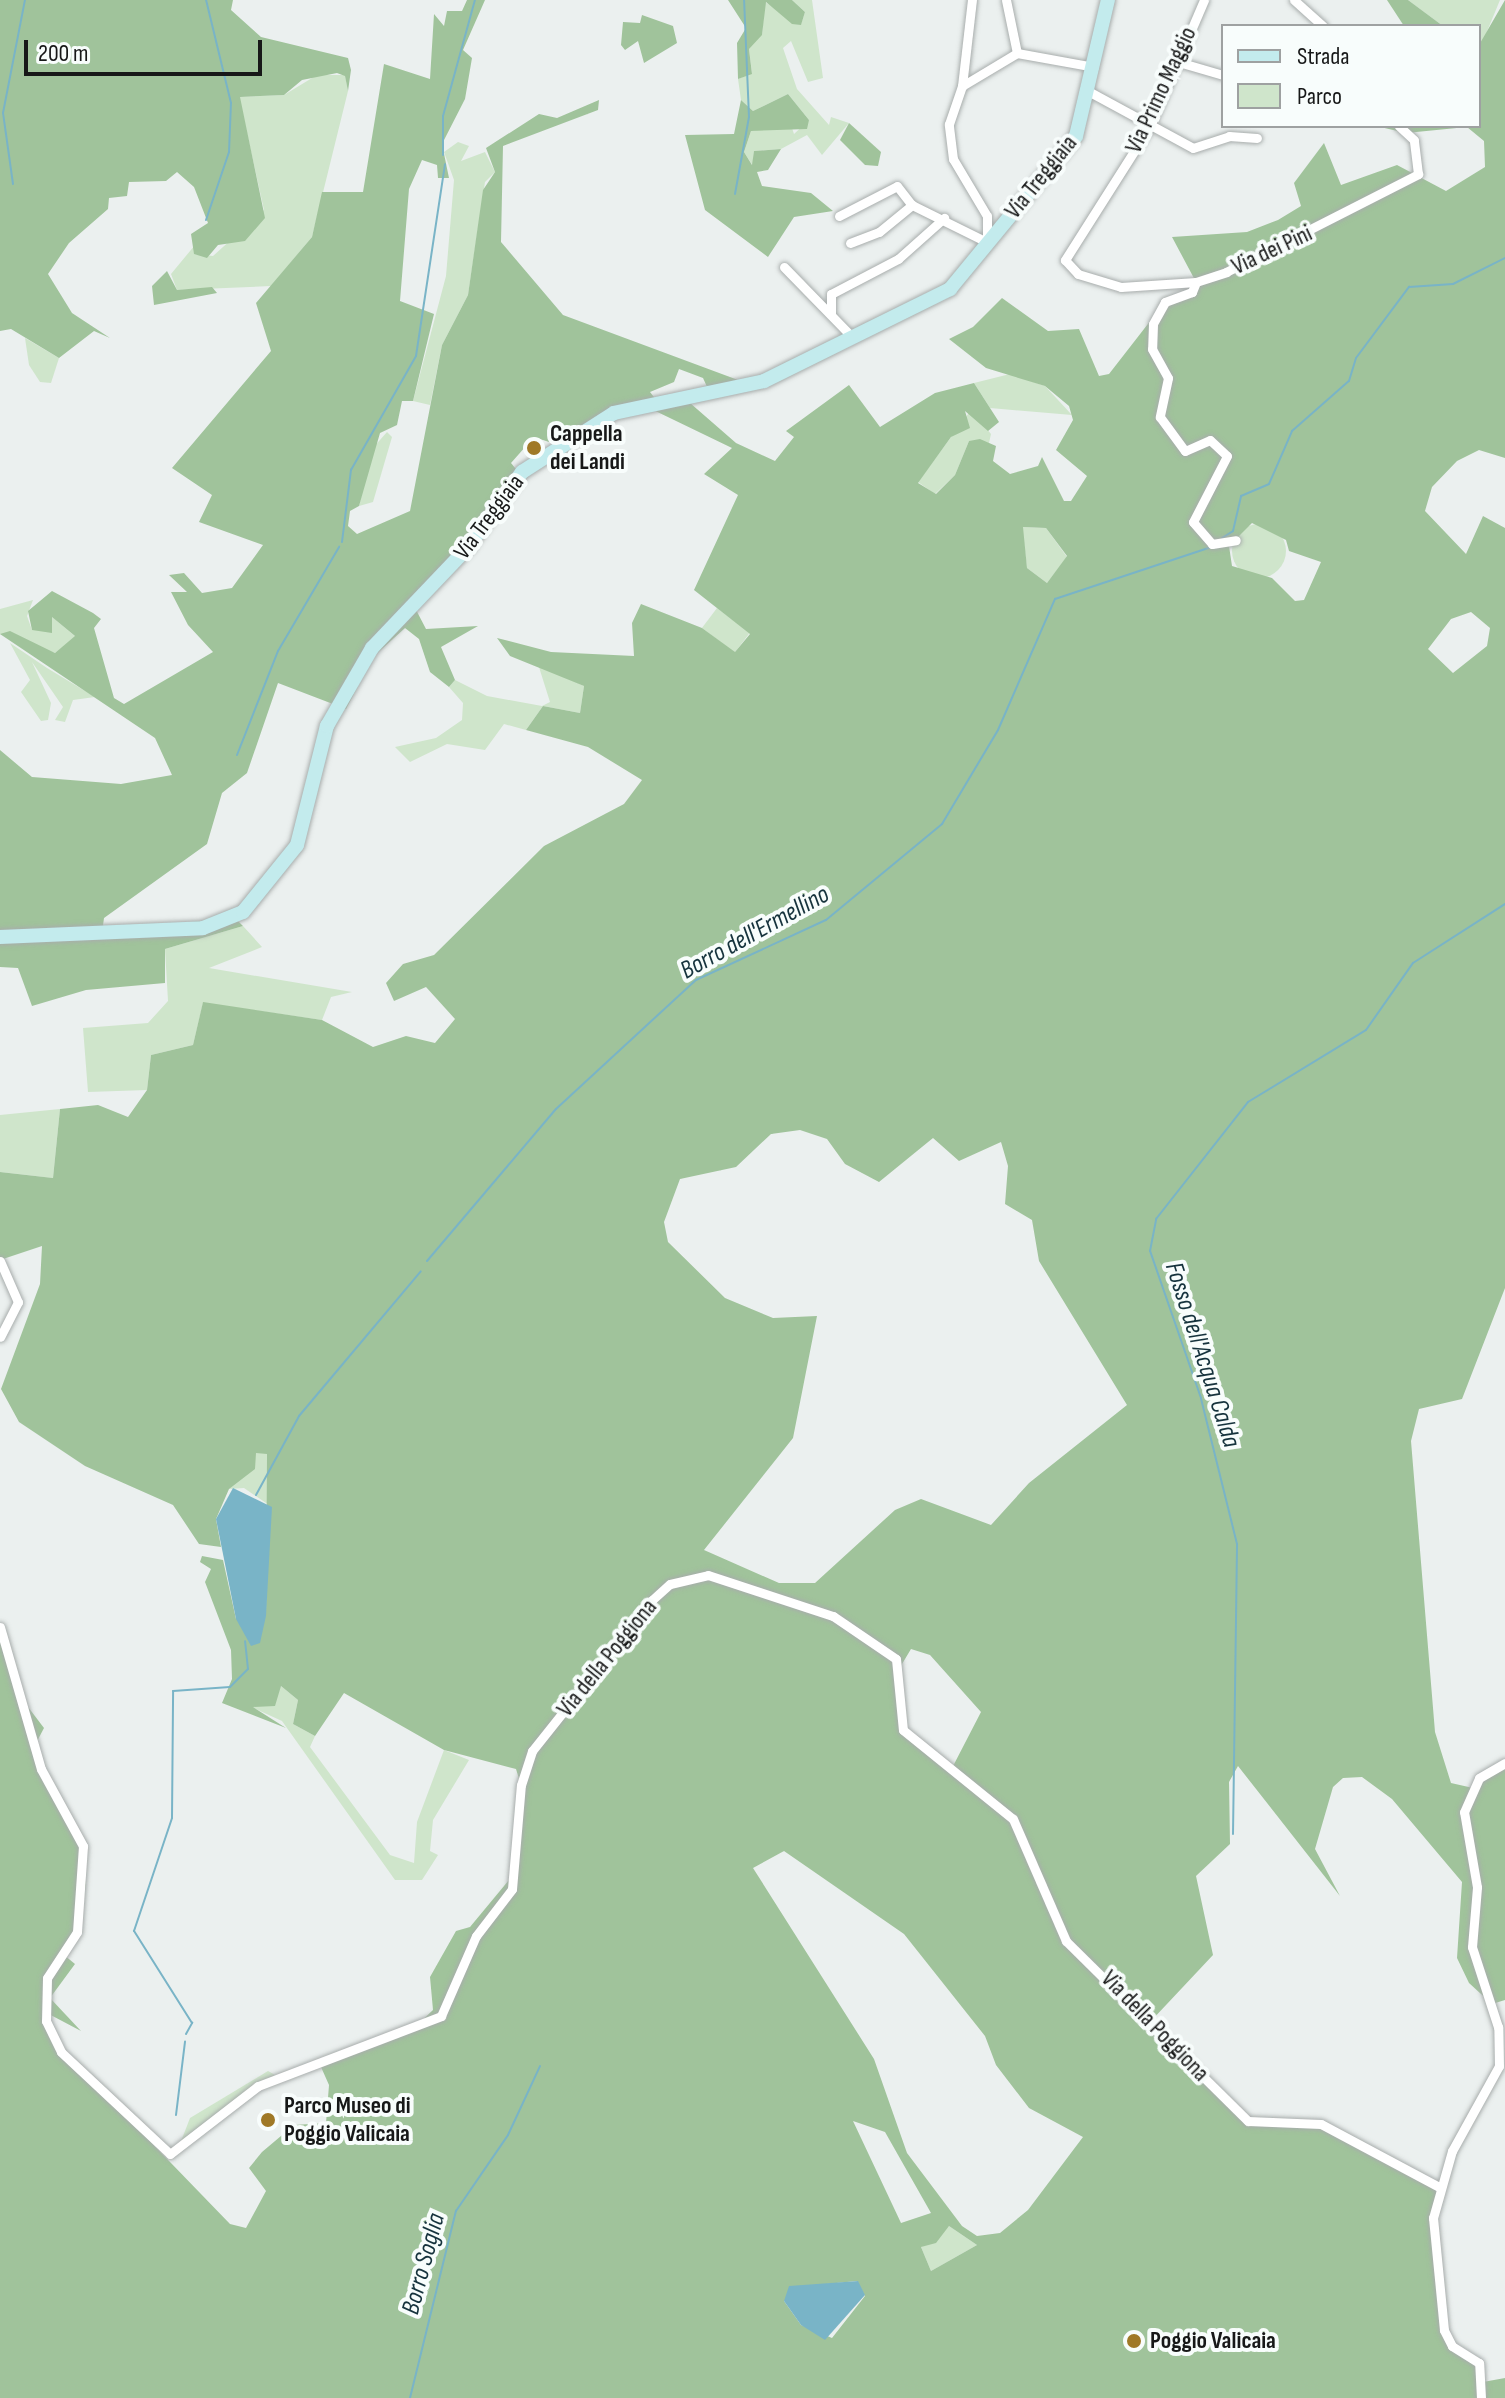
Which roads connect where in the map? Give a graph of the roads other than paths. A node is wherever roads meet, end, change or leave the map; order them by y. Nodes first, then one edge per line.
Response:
1 (972, 0) edge
2 (1006, 0) edge
3 (1108, 0) edge
4 (1204, 0) edge
5 (1294, 0) edge
6 (1321, 24) edge
7 (1017, 53) junction
8 (1175, 61) junction
9 (1094, 67) junction
10 (1221, 74) edge
11 (962, 86) junction
12 (1088, 91) junction
13 (1150, 126) junction
14 (1401, 128) edge
15 (1257, 138) dead end
16 (912, 205) junction
17 (839, 216) dead end
18 (944, 218) junction
19 (987, 242) junction
20 (850, 243) dead end
21 (1065, 260) joint
22 (784, 267) dead end
23 (1196, 282) junction
24 (831, 313) junction
25 (853, 338) junction
26 (1236, 540) dead end
27 (0, 937) edge
28 (0, 1261) edge
29 (0, 1337) edge
30 (0, 1627) edge
31 (1505, 1763) edge
32 (1441, 2188) junction
33 (1481, 2398) edge

1 - 11 street
2 - 7 street
3 - 9 street, Via Treggiaia
4 - 8 street, Via Primo Maggio
5 - 6 street
7 - 9 street
7 - 11 street
8 - 10 street
8 - 13 street, Via Primo Maggio
9 - 12 street, Via Treggiaia
11 - 19 street
12 - 13 street
12 - 19 street, Via Treggiaia
13 - 15 street
13 - 21 street, Via Primo Maggio
14 - 23 street, Via dei Pini
16 - 17 street
16 - 18 street
16 - 20 street
18 - 19 street
18 - 24 street
19 - 25 street, Via Treggiaia
21 - 23 street, Via dei Pini
22 - 24 street
23 - 26 street
24 - 25 street
25 - 27 street, Via Treggiaia
28 - 29 street
30 - 32 street, Via della Poggiona
31 - 32 street
32 - 33 street

